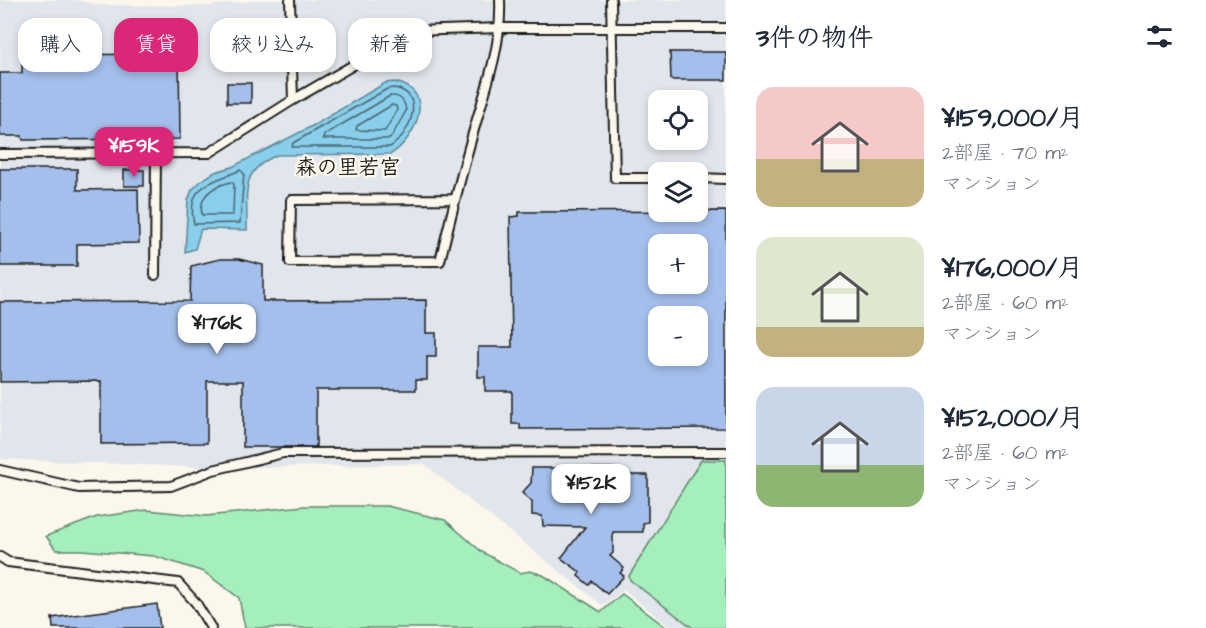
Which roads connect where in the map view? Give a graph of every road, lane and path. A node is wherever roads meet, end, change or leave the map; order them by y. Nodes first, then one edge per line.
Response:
1 (290, 0) edge
2 (500, 0) edge
3 (612, 0) edge
4 (500, 28) junction
5 (726, 28) edge
6 (612, 29) junction
7 (293, 100) junction
8 (0, 154) edge
9 (156, 154) junction
10 (648, 178) edge
11 (708, 178) edge
12 (726, 178) edge
13 (455, 199) junction
14 (155, 276) dead end
15 (726, 452) edge
16 (0, 470) edge
17 (0, 557) edge
18 (211, 628) edge

1 - 7 lane
2 - 4 lane
3 - 6 lane
4 - 6 lane
4 - 7 lane
4 - 13 lane
5 - 6 lane
6 - 10 lane
7 - 9 lane
8 - 9 lane
9 - 14 lane
11 - 12 lane
13 - 13 lane
15 - 16 lane
17 - 18 lane

